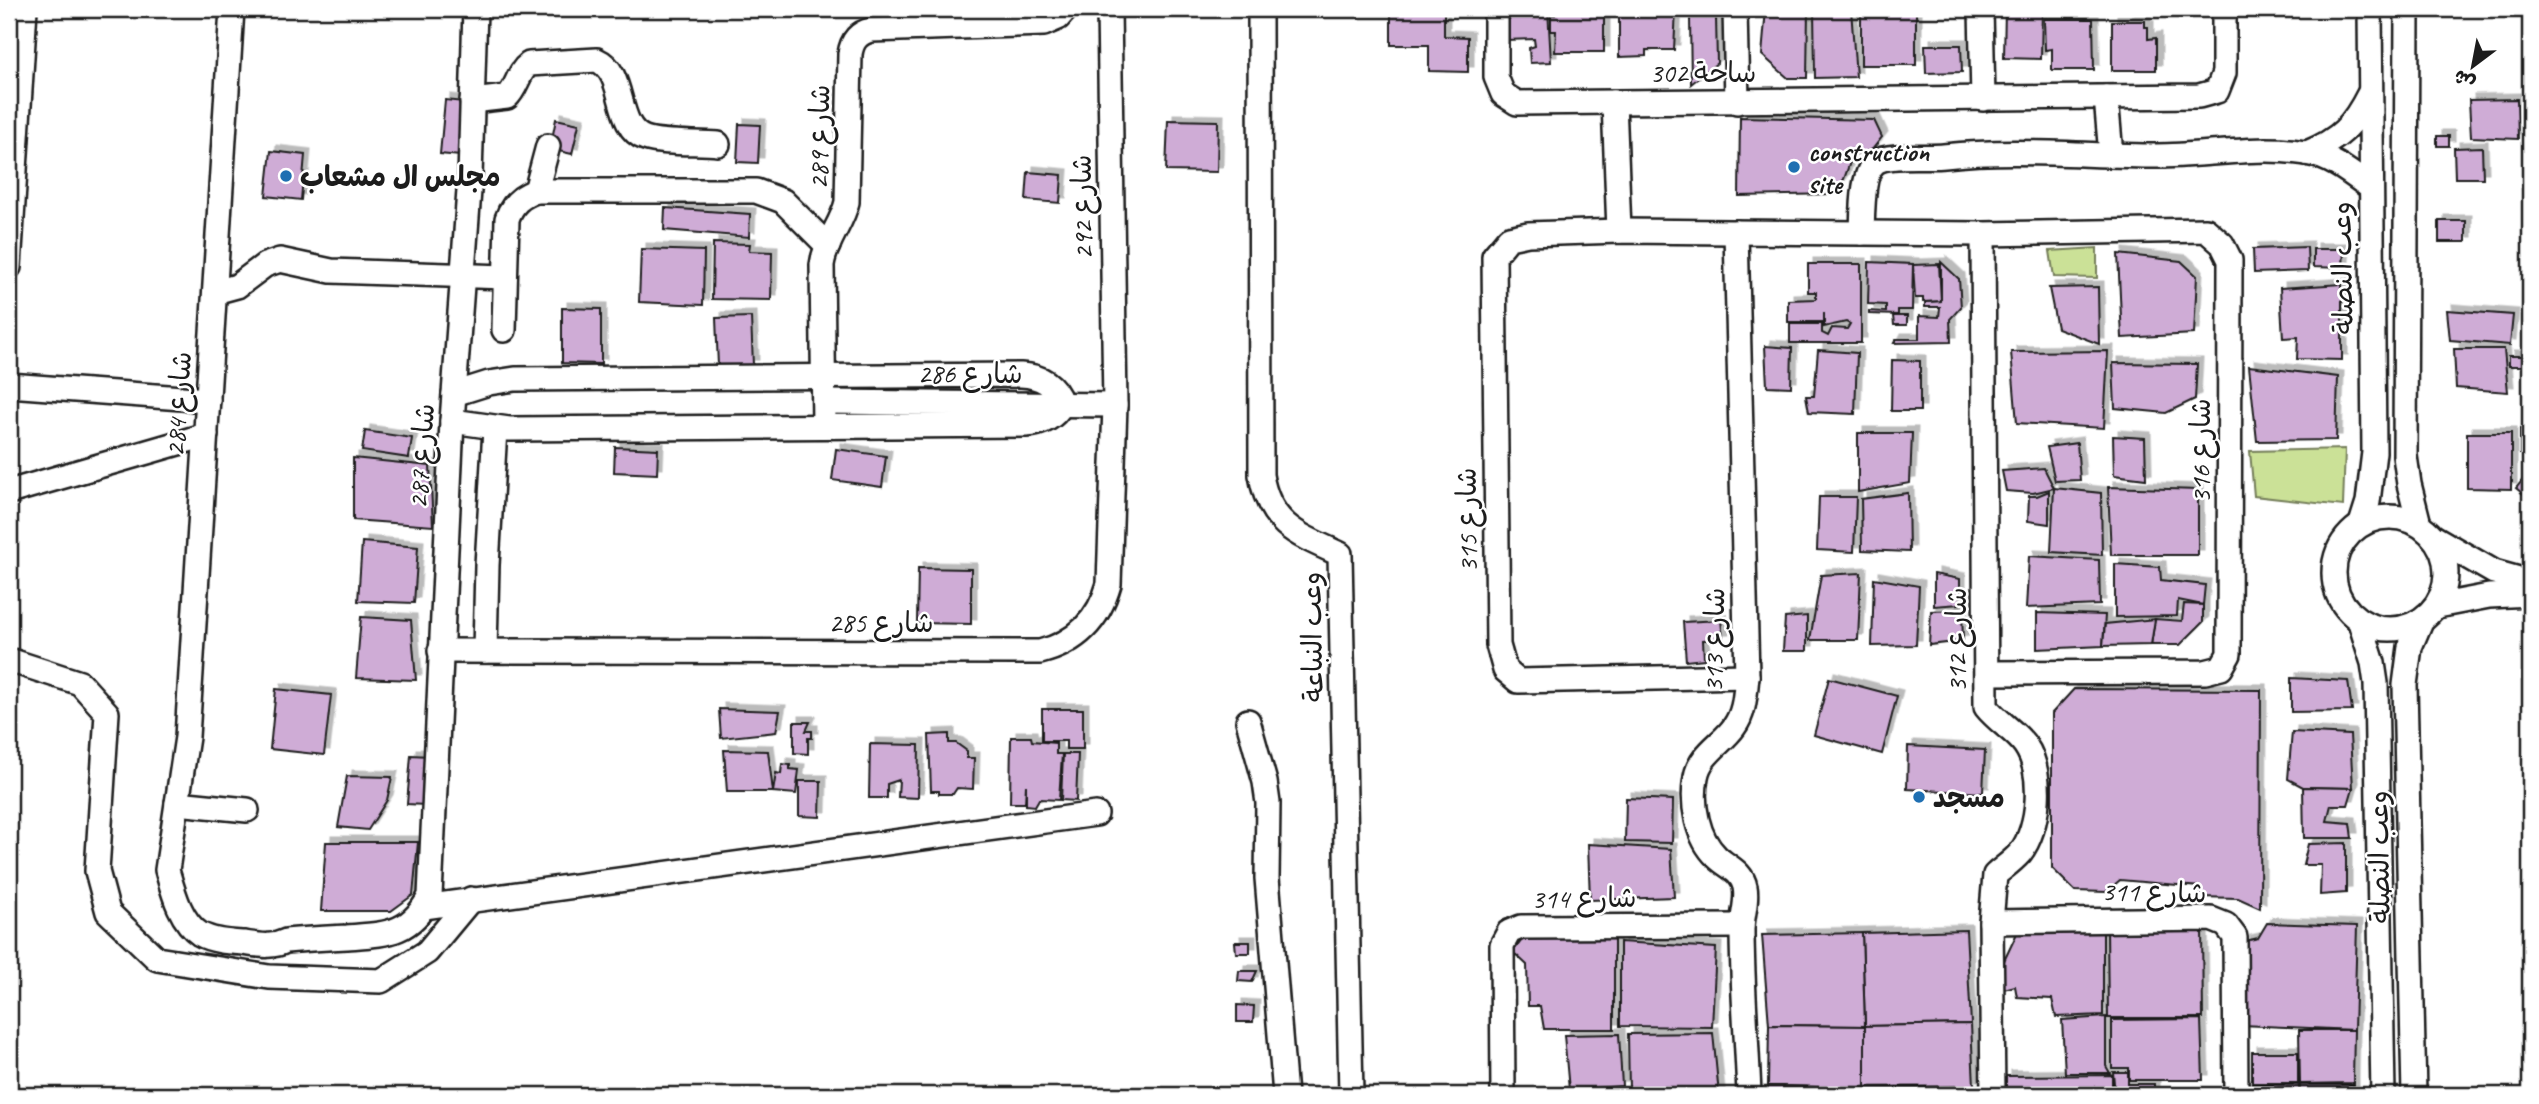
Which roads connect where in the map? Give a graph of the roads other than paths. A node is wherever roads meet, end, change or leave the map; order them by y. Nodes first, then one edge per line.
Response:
1 (25, 9) edge
2 (232, 9) edge
3 (475, 9) edge
4 (1066, 9) edge
5 (1109, 9) edge
6 (1261, 9) edge
7 (1496, 9) edge
8 (1735, 9) edge
9 (1981, 9) edge
10 (2224, 9) edge
11 (2370, 9) edge
12 (2407, 9) edge
13 (2370, 92) junction
14 (2106, 97) junction
15 (1983, 99) junction
16 (472, 101) junction
17 (1614, 102) junction
18 (1737, 102) junction
19 (718, 144) dead end
20 (548, 146) dead end
21 (2307, 153) junction
22 (2111, 155) junction
23 (2371, 188) junction
24 (536, 191) junction
25 (1619, 231) junction
26 (1737, 232) junction
27 (1862, 233) junction
28 (1983, 234) junction
29 (828, 246) junction
30 (9, 267) edge
31 (463, 275) junction
32 (505, 277) junction
33 (215, 292) junction
34 (504, 330) dead end
35 (824, 378) junction
36 (9, 386) edge
37 (454, 394) junction
38 (208, 400) junction
39 (824, 402) junction
40 (1062, 404) junction
41 (1115, 405) junction
42 (452, 421) junction
43 (824, 426) junction
44 (495, 429) junction
45 (206, 435) junction
46 (9, 492) edge
47 (2361, 524) junction
48 (2426, 531) junction
49 (2530, 582) edge
50 (2530, 594) edge
51 (2429, 613) junction
52 (2360, 622) junction
53 (440, 651) junction
54 (485, 651) junction
55 (9, 660) edge
56 (1987, 673) junction
57 (1747, 676) junction
58 (1248, 721) dead end
59 (177, 803) junction
60 (247, 810) dead end
61 (1096, 814) dead end
62 (471, 899) junction
63 (424, 907) junction
64 (1991, 922) junction
65 (1742, 926) junction
66 (1285, 1095) edge
67 (1351, 1095) edge
68 (1503, 1095) edge
69 (1749, 1095) edge
70 (1993, 1095) edge
71 (2236, 1095) edge
72 (2383, 1095) edge
73 (2414, 1095) edge

1 - 30 street
2 - 33 street, شارع 284
3 - 16 street, شارع 287
4 - 29 street, شارع 289
5 - 41 street, شارع 292
6 - 67 street, وعب النباعة
7 - 17 street
8 - 18 street
9 - 15 street
10 - 14 street, ساحة 302
11 - 13 street, وعب النصلة
12 - 48 street
13 - 21 street
13 - 23 street, وعب النصلة
14 - 15 street, ساحة 302
14 - 22 street
15 - 18 street, ساحة 302
16 - 19 street
16 - 31 street, شارع 287
17 - 18 street, ساحة 302
17 - 25 street, ساحة 302
20 - 24 street
21 - 22 street
21 - 23 street
22 - 27 street
23 - 47 street, وعب النصلة
24 - 29 street
24 - 32 street
25 - 26 street
25 - 57 street, شارع 315
26 - 27 street
26 - 57 street, شارع 313
27 - 28 street
28 - 56 street, شارع 312
28 - 56 street, شارع 316
29 - 35 street, شارع 289
31 - 32 street
31 - 33 street
31 - 37 street, شارع 287
32 - 34 street
33 - 38 street, شارع 284
35 - 37 street
35 - 39 street, شارع 289
35 - 40 street
36 - 38 street
37 - 42 street, شارع 287
38 - 45 street, شارع 284
39 - 40 street, شارع 286
39 - 43 street, شارع 289
40 - 41 street, شارع 286
40 - 43 street
41 - 54 street, شارع 285
42 - 44 street
42 - 53 street, شارع 287
43 - 44 street
44 - 54 street
45 - 46 street
45 - 59 street, شارع 284
47 - 48 street
47 - 52 street
48 - 49 street
48 - 51 street
50 - 51 street
51 - 52 street
51 - 73 street, وعب النصلة
52 - 72 street, وعب النصلة
53 - 54 street, شارع 285
53 - 63 street, شارع 287
55 - 62 street
56 - 64 street, شارع 312
57 - 65 street, شارع 313
58 - 66 street
59 - 60 street
59 - 63 street, شارع 284
61 - 62 street
62 - 63 street
64 - 70 street, شارع 312
64 - 71 street, شارع 311
65 - 68 street, شارع 314
65 - 69 street, شارع 313

